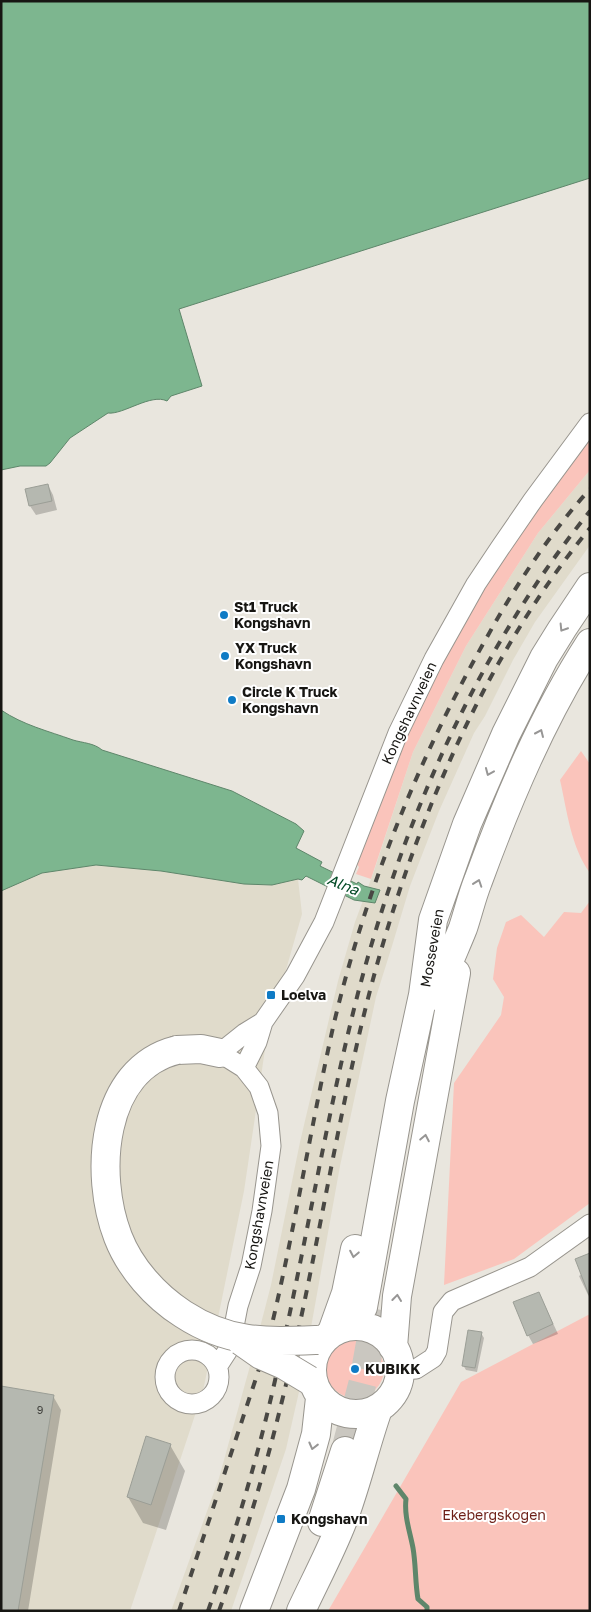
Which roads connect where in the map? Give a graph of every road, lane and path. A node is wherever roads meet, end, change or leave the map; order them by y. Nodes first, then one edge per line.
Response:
1 (590, 423) edge
2 (590, 588) edge
3 (590, 643) edge
4 (434, 920) junction
5 (462, 929) junction
6 (263, 1022) junction
7 (220, 1053) junction
8 (244, 1068) junction
9 (590, 1224) edge
10 (238, 1306) junction
11 (325, 1337) junction
12 (238, 1338) junction
13 (200, 1351) junction
14 (397, 1358) junction
15 (217, 1367) junction
16 (314, 1387) junction
17 (378, 1409) junction
18 (254, 1611) edge
19 (270, 1611) edge
20 (284, 1611) edge
21 (301, 1611) edge

1 - 6 street, Kongshavnveien
2 -> 4 highway, Mosseveien
5 -> 3 highway, Mosseveien
4 - 5 highway, Mosseveien
4 -> 11 highway
14 -> 5 highway
6 - 7 street, Kongshavnveien
6 - 8 street, Kongshavnveien
7 - 8 street, Kongshavnveien
7 - 12 highway, bridge
8 - 10 street, Kongshavnveien
9 - 14 street
10 - 13 street, Kongshavnveien
10 - 15 street, Kongshavnveien
11 - 12 highway, bridge
11 - 14 highway
11 - 16 highway
12 - 16 highway, bridge
13 - 15 street
13 - 15 street
14 - 17 highway
16 - 17 highway
16 -> 18 highway
17 - 21 highway
19 - 20 highway

